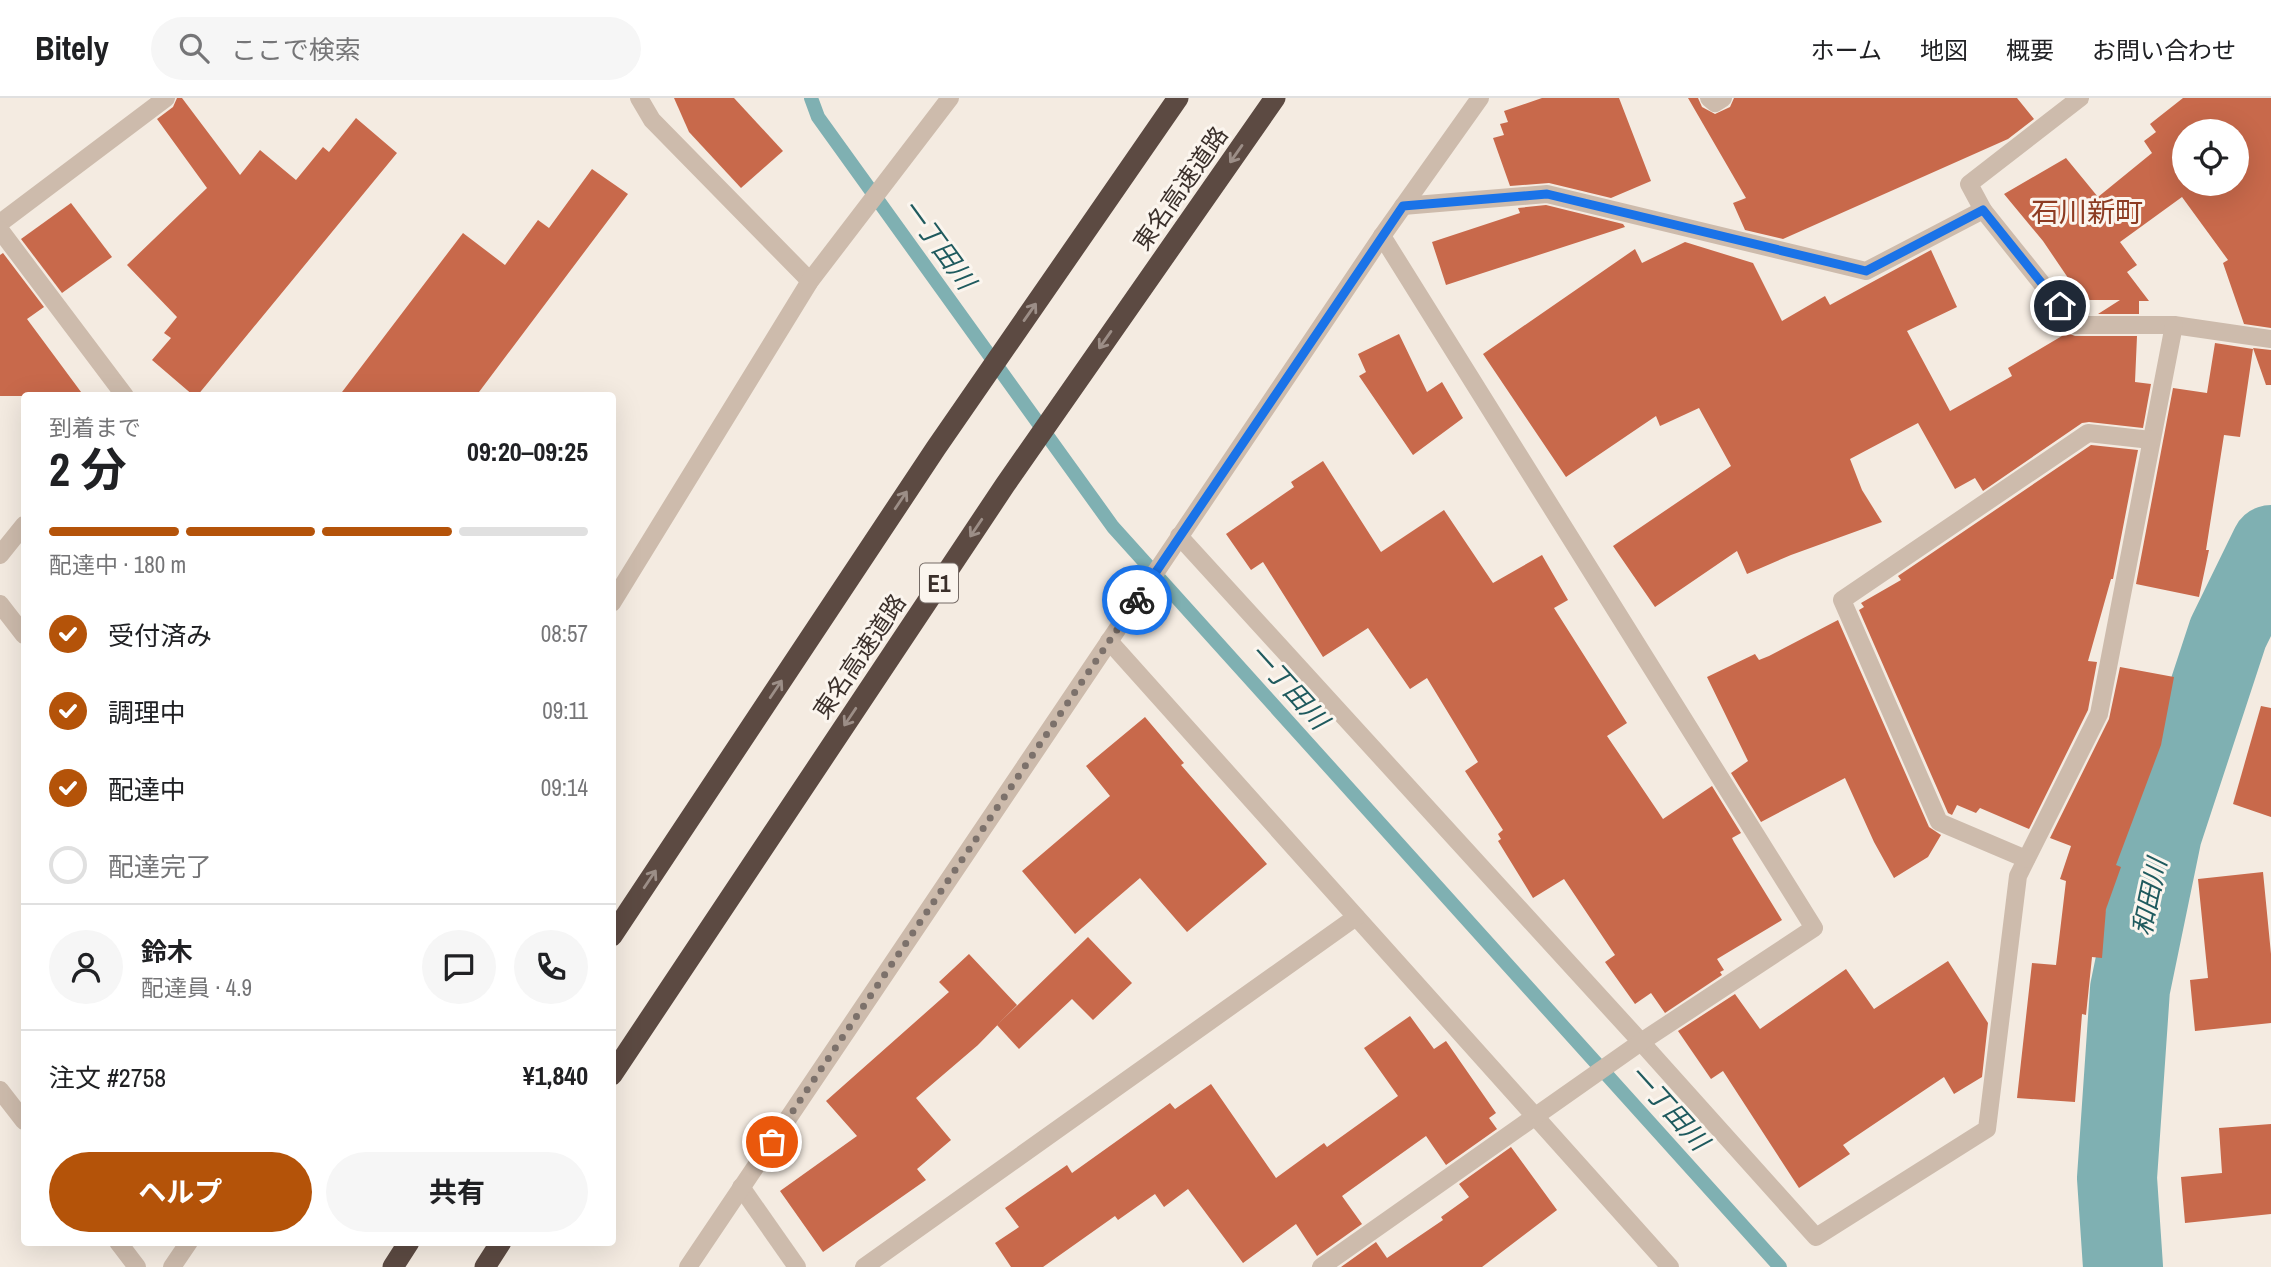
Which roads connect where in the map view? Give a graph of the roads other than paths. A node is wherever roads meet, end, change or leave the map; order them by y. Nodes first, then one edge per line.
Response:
1 (166, 98) edge
2 (639, 98) edge
3 (950, 98) edge
4 (1178, 98) edge
5 (1275, 98) edge
6 (1480, 98) edge
7 (1709, 98) edge
8 (1723, 98) edge
9 (2080, 98) edge
10 (1403, 206) junction
11 (1983, 210) junction
12 (0, 223) edge
13 (0, 230) edge
14 (1381, 236) junction
15 (810, 281) junction
16 (2174, 325) junction
17 (2271, 339) edge
18 (122, 392) edge
19 (2151, 440) junction
20 (21, 529) edge
21 (1179, 536) junction
22 (0, 555) edge
23 (616, 596) edge
24 (0, 604) edge
25 (21, 631) edge
26 (1109, 641) junction
27 (2026, 859) junction
28 (1356, 917) junction
29 (616, 930) edge
30 (1641, 1042) junction
31 (616, 1069) edge
32 (0, 1090) edge
33 (1535, 1116) junction
34 (21, 1118) edge
35 (741, 1187) junction
36 (121, 1246) edge
37 (186, 1246) edge
38 (406, 1246) edge
39 (498, 1246) edge
40 (137, 1267) edge
41 (172, 1267) edge
42 (393, 1267) edge
43 (485, 1267) edge
44 (688, 1267) edge
45 (797, 1267) edge
46 (864, 1267) edge
47 (1321, 1267) edge
48 (1670, 1267) edge

1 - 12 street
2 - 15 street
3 - 15 street
29 -> 4 highway, 東名高速道路
5 -> 31 highway, 東名高速道路 / E1
6 - 10 street
7 - 8 street
9 - 11 street
10 - 11 street
10 - 14 street
11 - 16 street
13 - 18 street
14 - 21 street
14 - 30 street
15 - 23 street
16 - 17 street
16 - 19 street
19 - 27 street
19 - 27 street
20 - 22 street
21 - 26 street
21 - 30 street
24 - 25 street
26 - 28 street
26 - 35 street
27 - 30 street
28 - 33 street
28 - 46 street
30 - 33 street
32 - 34 street
33 - 47 street
33 - 48 street
35 - 44 street
35 - 45 street
36 - 40 street
37 - 41 street
38 - 42 highway
39 - 43 highway

